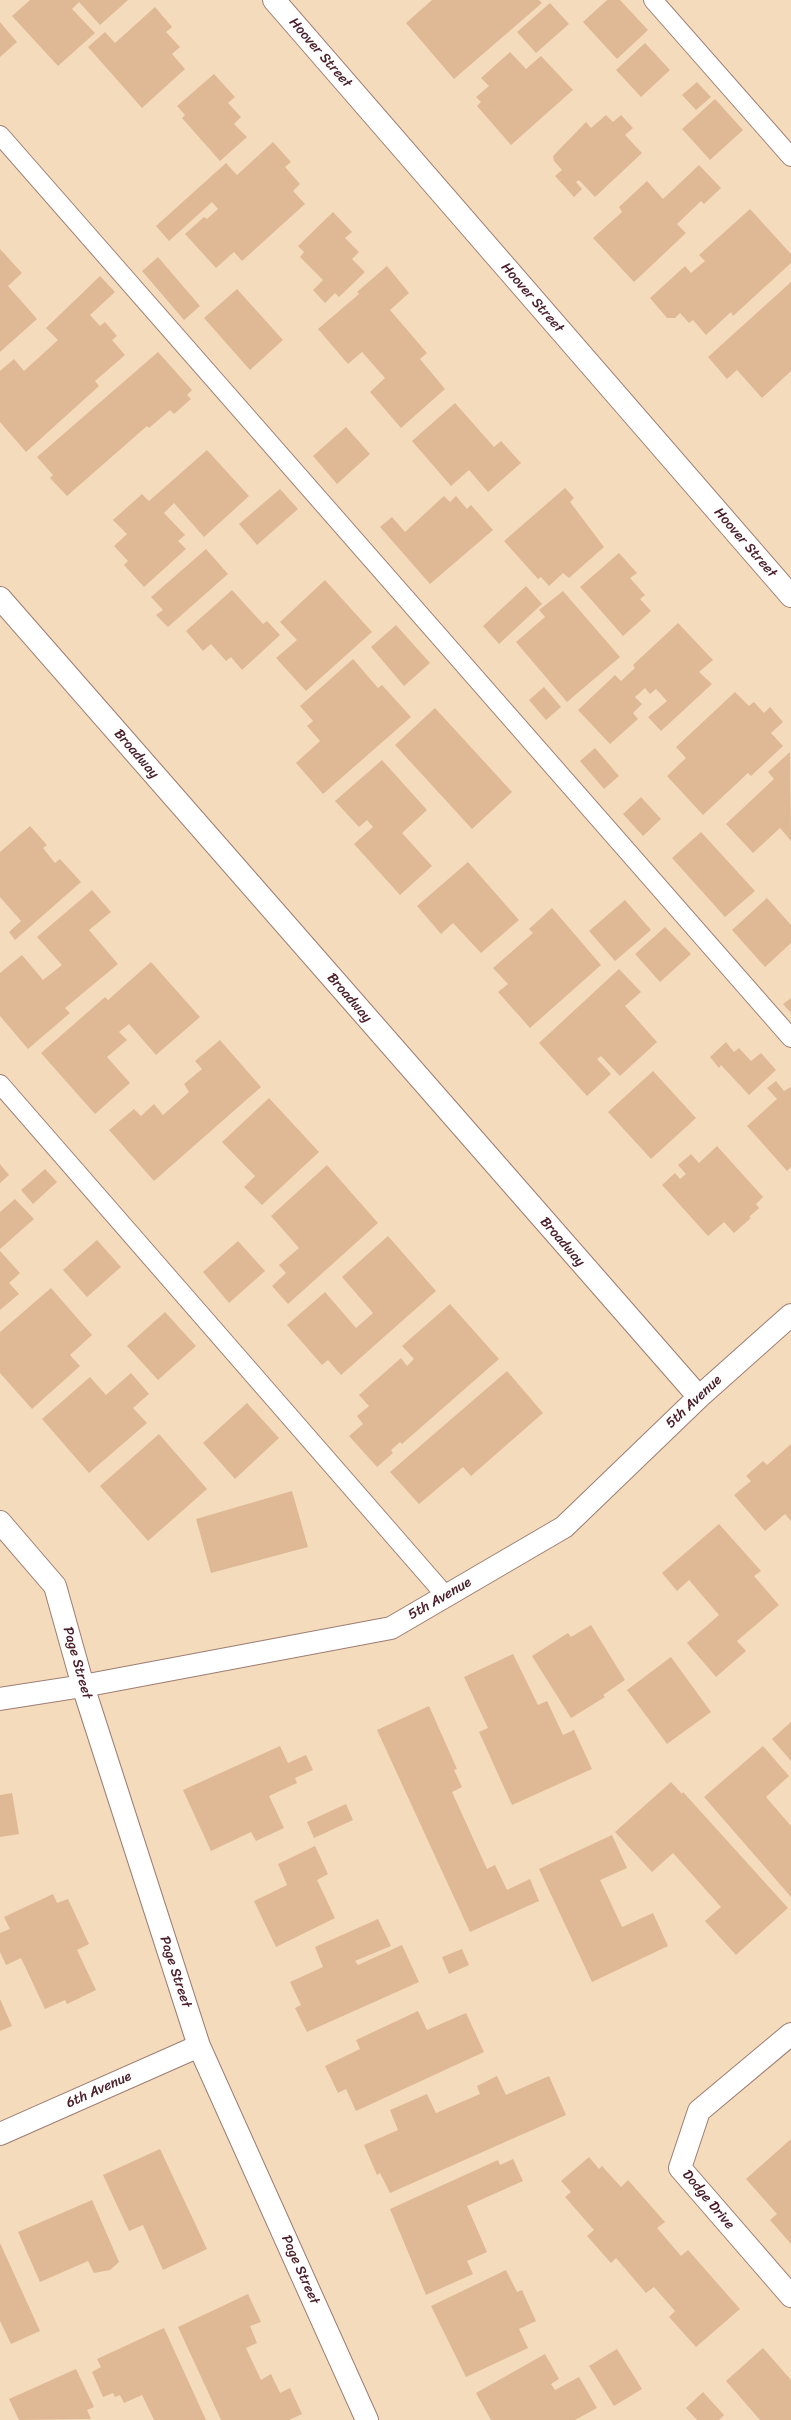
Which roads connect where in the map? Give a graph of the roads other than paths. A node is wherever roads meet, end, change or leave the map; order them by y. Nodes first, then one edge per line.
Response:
1 (274, 0) edge
2 (654, 0) edge
3 (0, 135) edge
4 (791, 157) edge
5 (791, 596) edge
6 (0, 598) edge
7 (791, 1038) edge
8 (0, 1084) edge
9 (791, 1315) edge
10 (699, 1397) junction
11 (0, 1522) edge
12 (446, 1596) junction
13 (83, 1686) junction
14 (0, 1699) edge
15 (791, 2034) edge
16 (199, 2046) junction
17 (0, 2134) edge
18 (791, 2296) edge
19 (367, 2420) edge

1 - 5 street, Hoover Street
2 - 4 lane
3 - 7 lane
6 - 10 street, Broadway
8 - 12 lane
9 - 10 street, 5th Avenue
10 - 12 street, 5th Avenue
11 - 13 street, Page Street
12 - 13 street, 5th Avenue
13 - 14 street, 5th Avenue
13 - 16 street, Page Street
15 - 18 street, Dodge Drive
16 - 17 street, 6th Avenue
16 - 19 street, Page Street

